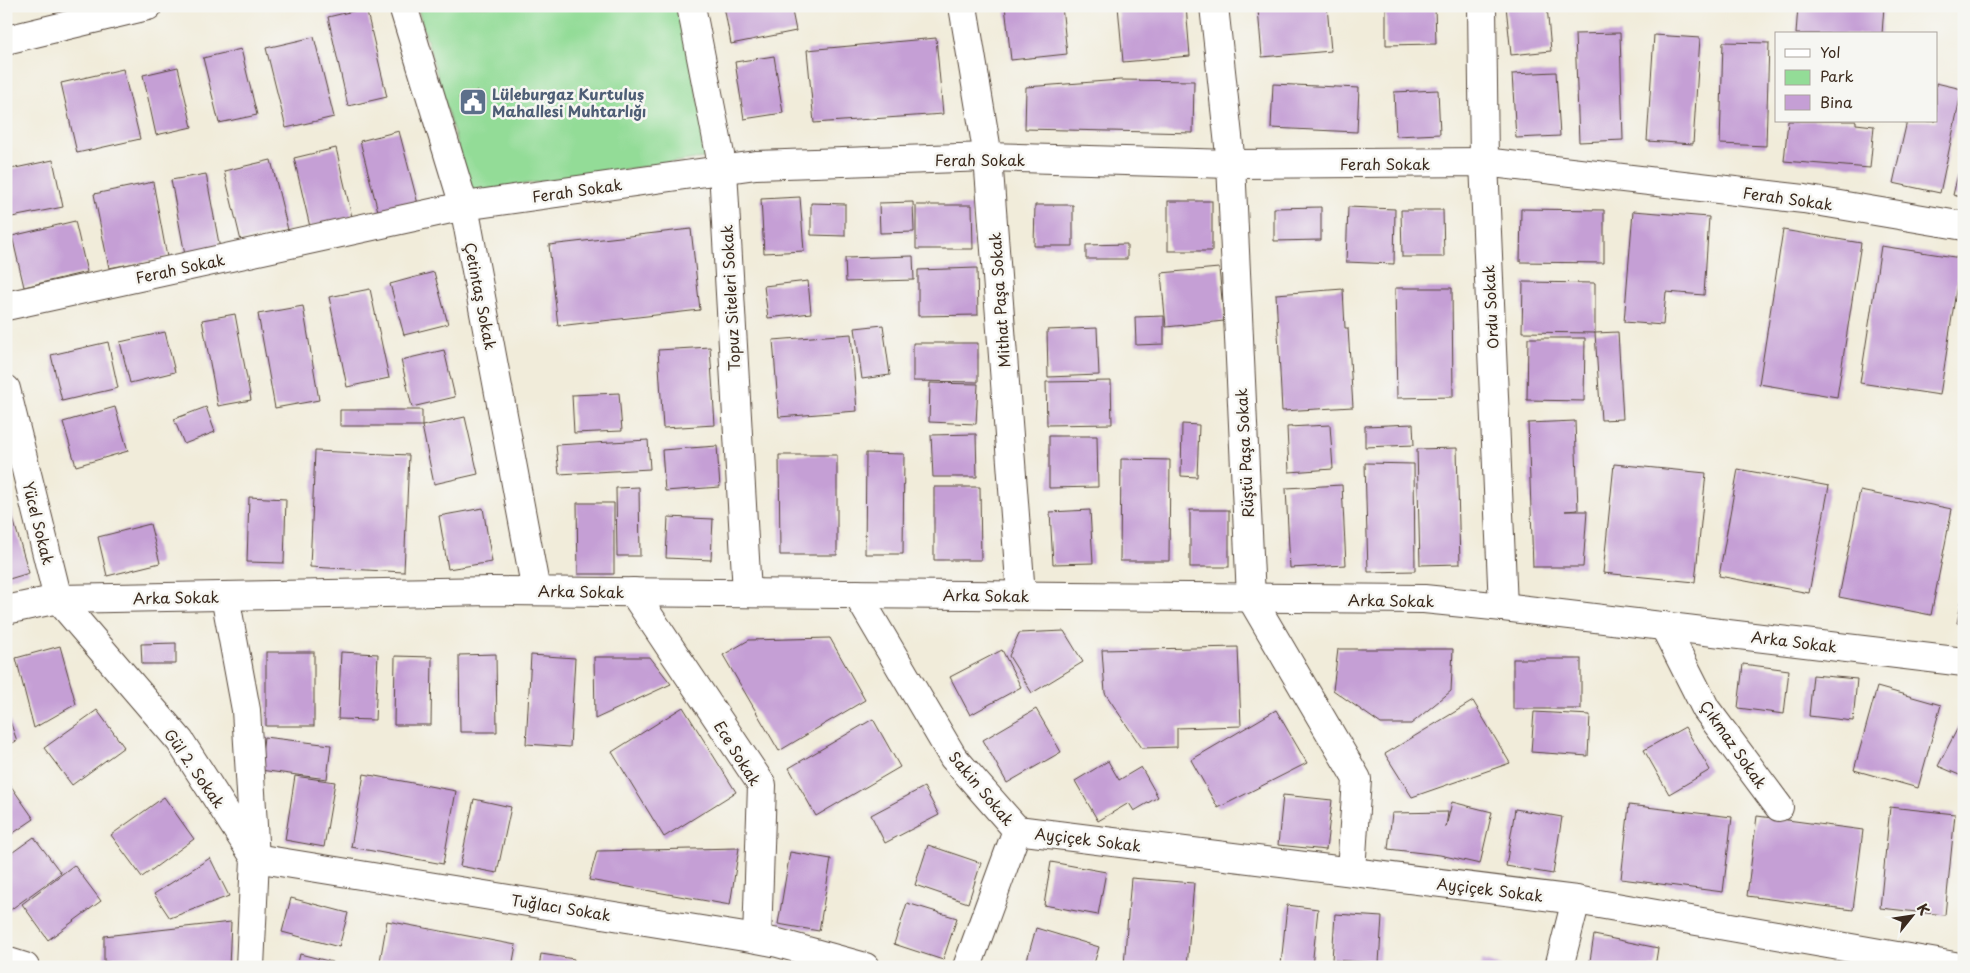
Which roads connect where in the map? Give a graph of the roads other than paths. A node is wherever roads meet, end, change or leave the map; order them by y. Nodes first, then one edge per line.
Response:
1 (148, 6) edge
2 (404, 6) edge
3 (691, 6) edge
4 (963, 6) edge
5 (1214, 6) edge
6 (1482, 6) edge
7 (6, 40) edge
8 (988, 157) junction
9 (1484, 162) junction
10 (1231, 164) junction
11 (723, 170) junction
12 (464, 206) junction
13 (1964, 226) edge
14 (6, 306) edge
15 (6, 389) edge
16 (536, 591) junction
17 (633, 592) junction
18 (747, 593) junction
19 (857, 594) junction
20 (225, 596) junction
21 (1021, 596) junction
22 (1251, 598) junction
23 (58, 599) junction
24 (1503, 607) junction
25 (6, 610) edge
26 (1664, 626) junction
27 (1964, 662) edge
28 (1779, 807) dead end
29 (1017, 830) junction
30 (255, 858) junction
31 (1350, 872) junction
32 (1576, 900) junction
33 (757, 939) junction
34 (6, 960) edge
35 (24, 967) edge
36 (250, 967) edge
37 (865, 967) edge
38 (967, 967) edge
39 (1559, 967) edge
40 (1960, 967) edge

1 - 7 street
2 - 12 street, Çetintaş Sokak
3 - 11 street, Topuz Siteleri Sokak
4 - 8 street, Mithat Paşa Sokak
5 - 10 street, Rüştü Paşa Sokak
6 - 9 street, Ordu Sokak
8 - 10 street, Ferah Sokak
8 - 11 street, Ferah Sokak
8 - 21 street, Mithat Paşa Sokak
9 - 10 street, Ferah Sokak
9 - 13 street, Ferah Sokak
9 - 24 street, Ordu Sokak
10 - 22 street, Rüştü Paşa Sokak
11 - 12 street, Ferah Sokak
11 - 18 street, Topuz Siteleri Sokak
12 - 14 street, Ferah Sokak
12 - 16 street, Çetintaş Sokak
15 - 23 street, Yücel Sokak
16 - 17 street, Arka Sokak
16 - 20 street, Arka Sokak
17 - 18 street, Arka Sokak
17 - 33 street, Ece Sokak
18 - 19 street, Arka Sokak
19 - 21 street, Arka Sokak
19 - 29 street, Sakin Sokak
20 - 23 street, Arka Sokak
20 - 30 street
21 - 22 street, Arka Sokak
22 - 24 street, Arka Sokak
22 - 31 street, Rüştü Paşa Sokak
23 - 25 street, Arka Sokak
23 - 30 street, Gül 2. Sokak
24 - 26 street, Arka Sokak
26 - 27 street, Arka Sokak
26 - 28 street, Çıkmaz Sokak
29 - 31 street, Ayçiçek Sokak
29 - 38 street, Sakin Sokak
30 - 33 street, Tuğlacı Sokak
30 - 36 street
31 - 32 street, Ayçiçek Sokak
32 - 39 street
32 - 40 street, Ayçiçek Sokak
33 - 37 street, Tuğlacı Sokak
34 - 35 street

